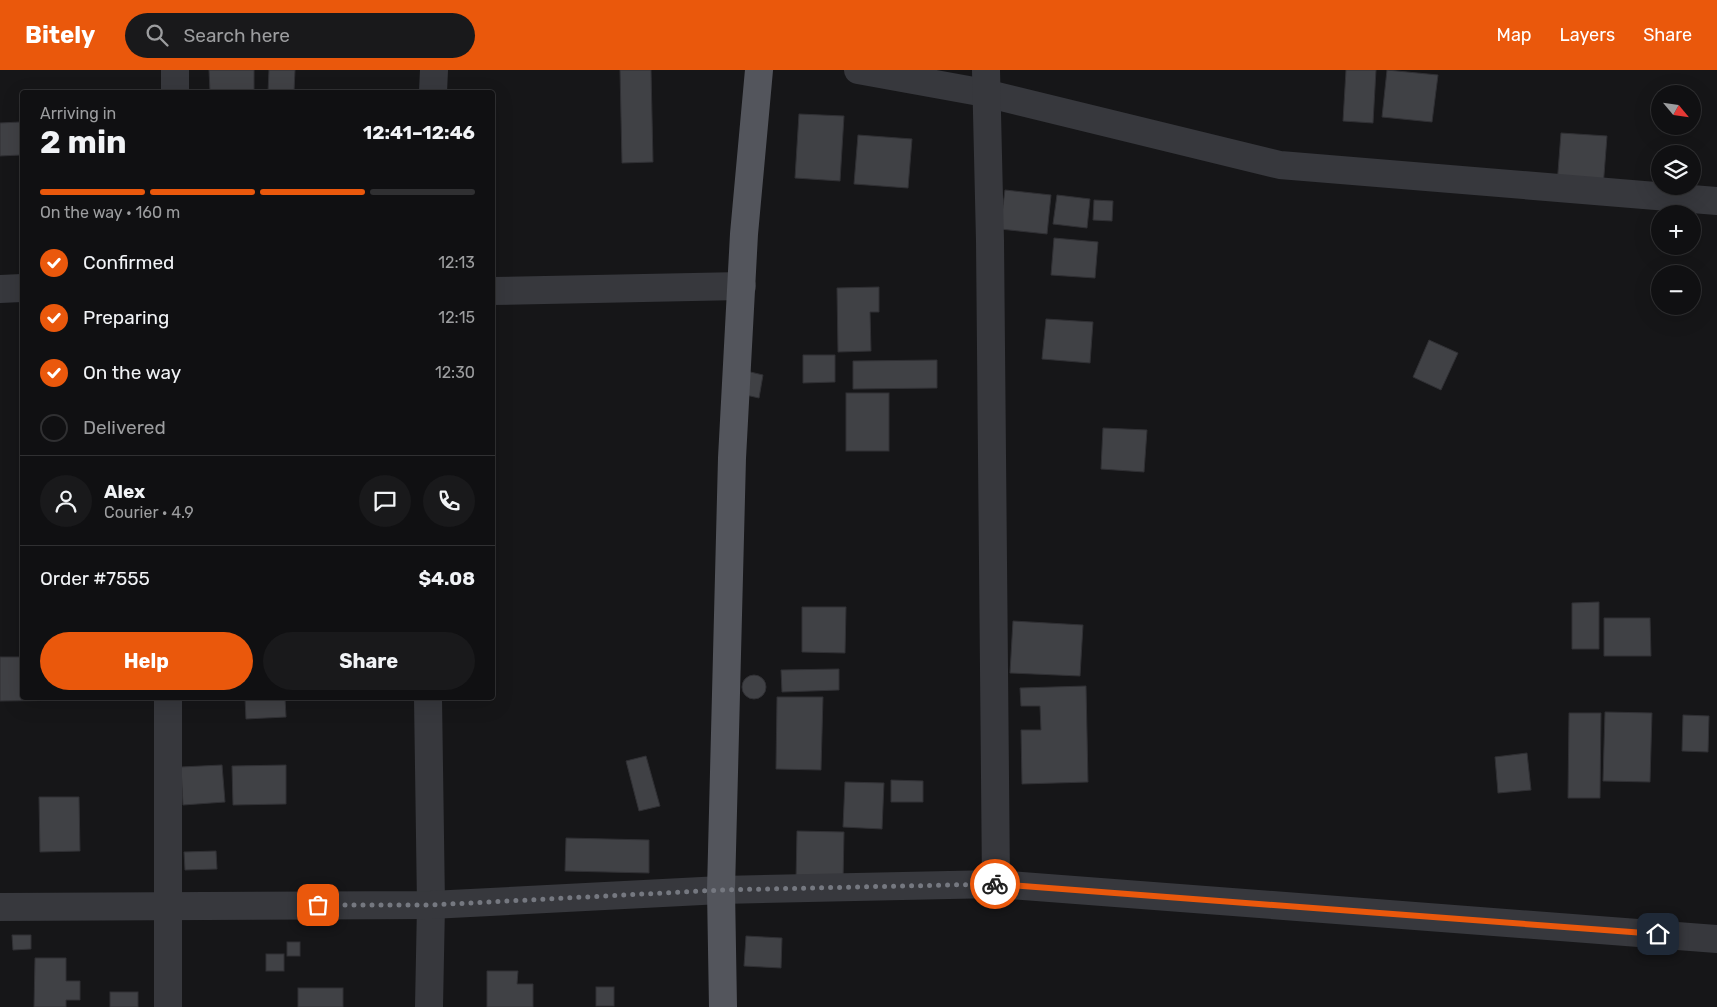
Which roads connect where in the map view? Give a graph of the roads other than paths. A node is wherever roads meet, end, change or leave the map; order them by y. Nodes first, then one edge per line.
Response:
1 (175, 70) edge
2 (434, 70) edge
3 (759, 70) edge
4 (858, 70) edge
5 (989, 78) edge
6 (175, 90) edge
7 (433, 90) edge
8 (1717, 200) edge
9 (742, 286) junction
10 (0, 288) edge
11 (20, 288) edge
12 (495, 291) edge
13 (168, 700) edge
14 (428, 700) edge
15 (996, 884) junction
16 (721, 890) junction
17 (431, 905) junction
18 (166, 906) junction
19 (0, 907) edge
20 (1717, 939) edge
21 (168, 1007) edge
22 (429, 1007) edge
23 (723, 1007) edge

1 - 6 street
2 - 7 street
3 - 9 main road
4 - 5 street
5 - 8 street
5 - 15 street
9 - 12 street
9 - 16 main road
10 - 11 street
13 - 18 street
14 - 17 street
15 - 16 street
15 - 20 street
16 - 17 street
16 - 23 main road
17 - 18 street
17 - 22 street
18 - 19 street
18 - 21 street

